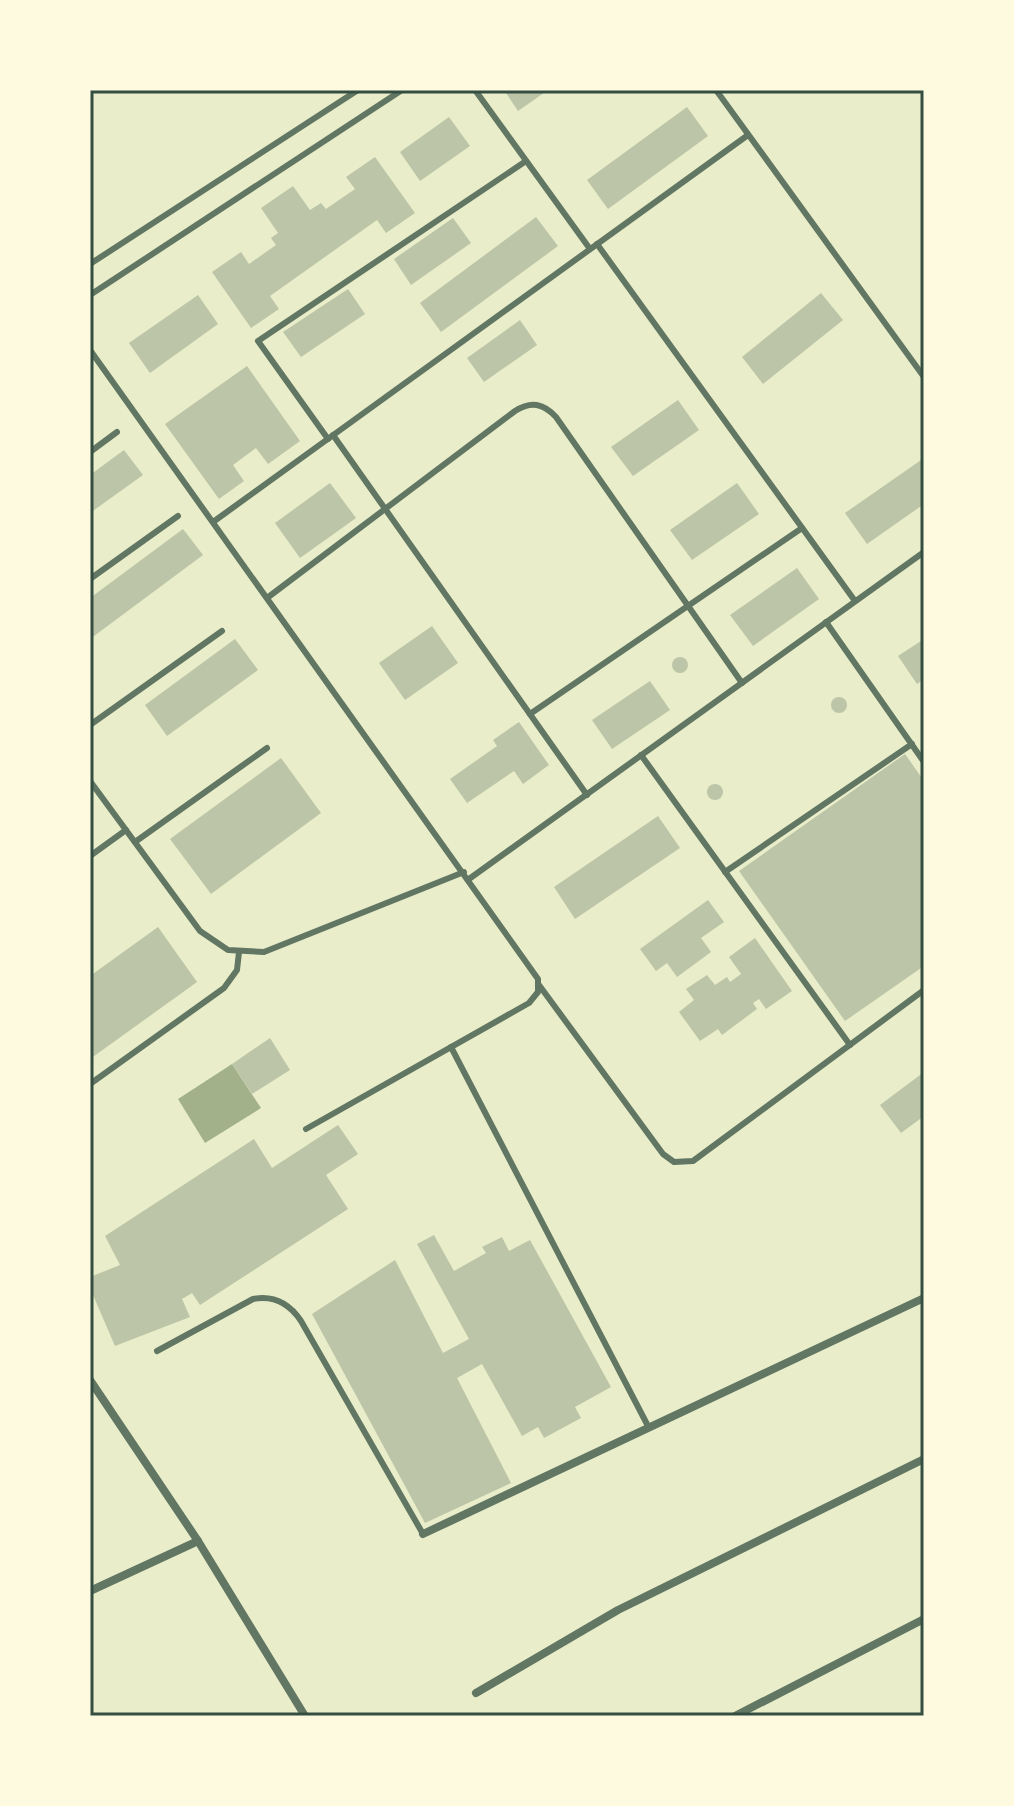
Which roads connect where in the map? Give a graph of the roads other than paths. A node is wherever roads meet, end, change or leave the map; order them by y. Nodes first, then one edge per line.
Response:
1 (358, 90) edge
2 (402, 90) edge
3 (475, 90) edge
4 (716, 90) edge
5 (748, 135) junction
6 (526, 161) junction
7 (597, 244) junction
8 (590, 249) junction
9 (90, 264) edge
10 (90, 295) edge
11 (90, 350) edge
12 (924, 377) edge
13 (117, 432) dead end
14 (330, 437) junction
15 (90, 452) edge
16 (385, 509) junction
17 (178, 516) dead end
18 (213, 522) junction
19 (802, 528) junction
20 (924, 552) edge
21 (90, 579) edge
22 (267, 598) junction
23 (855, 601) junction
24 (688, 606) junction
25 (826, 622) junction
26 (222, 631) dead end
27 (742, 683) junction
28 (530, 714) junction
29 (90, 725) edge
30 (912, 744) junction
31 (267, 748) dead end
32 (641, 755) junction
33 (924, 762) edge
34 (90, 781) edge
35 (587, 795) junction
36 (126, 830) junction
37 (135, 842) junction
38 (90, 856) edge
39 (464, 872) junction
40 (725, 872) junction
41 (469, 879) junction
42 (239, 952) junction
43 (539, 985) junction
44 (924, 990) edge
45 (850, 1045) junction
46 (451, 1047) junction
47 (90, 1084) edge
48 (306, 1129) dead end
49 (924, 1298) edge
50 (157, 1351) dead end
51 (90, 1380) edge
52 (649, 1428) junction
53 (924, 1459) edge
54 (423, 1534) joint
55 (198, 1541) junction
56 (90, 1591) edge
57 (924, 1619) edge
58 (476, 1693) dead end
59 (305, 1716) edge
60 (735, 1716) edge

1 - 9 lane
2 - 10 lane
3 - 6 lane
4 - 5 lane
5 - 7 lane
5 - 12 lane
6 - 8 lane
6 - 14 lane
7 - 8 lane
7 - 19 lane
8 - 14 lane
11 - 18 lane
13 - 15 lane
14 - 16 lane
14 - 18 lane
16 - 22 lane
16 - 24 lane
16 - 28 lane
17 - 21 lane
18 - 22 lane
19 - 23 lane
19 - 24 lane
20 - 23 lane
22 - 39 lane
23 - 25 lane
24 - 27 lane
24 - 28 lane
25 - 27 lane
25 - 30 lane
26 - 29 lane
27 - 32 lane
28 - 35 lane
30 - 33 lane
30 - 40 lane
31 - 37 lane
32 - 35 lane
32 - 40 lane
34 - 36 lane
35 - 41 lane
36 - 37 lane
36 - 38 lane
37 - 42 lane
39 - 41 lane
39 - 42 lane
40 - 45 lane
41 - 43 lane
42 - 47 lane
43 - 45 lane
43 - 46 lane
44 - 45 lane
46 - 48 lane
46 - 52 lane
49 - 52 street
50 - 54 lane
51 - 55 street
52 - 54 street
53 - 58 street
55 - 56 street
55 - 59 street
57 - 60 street

